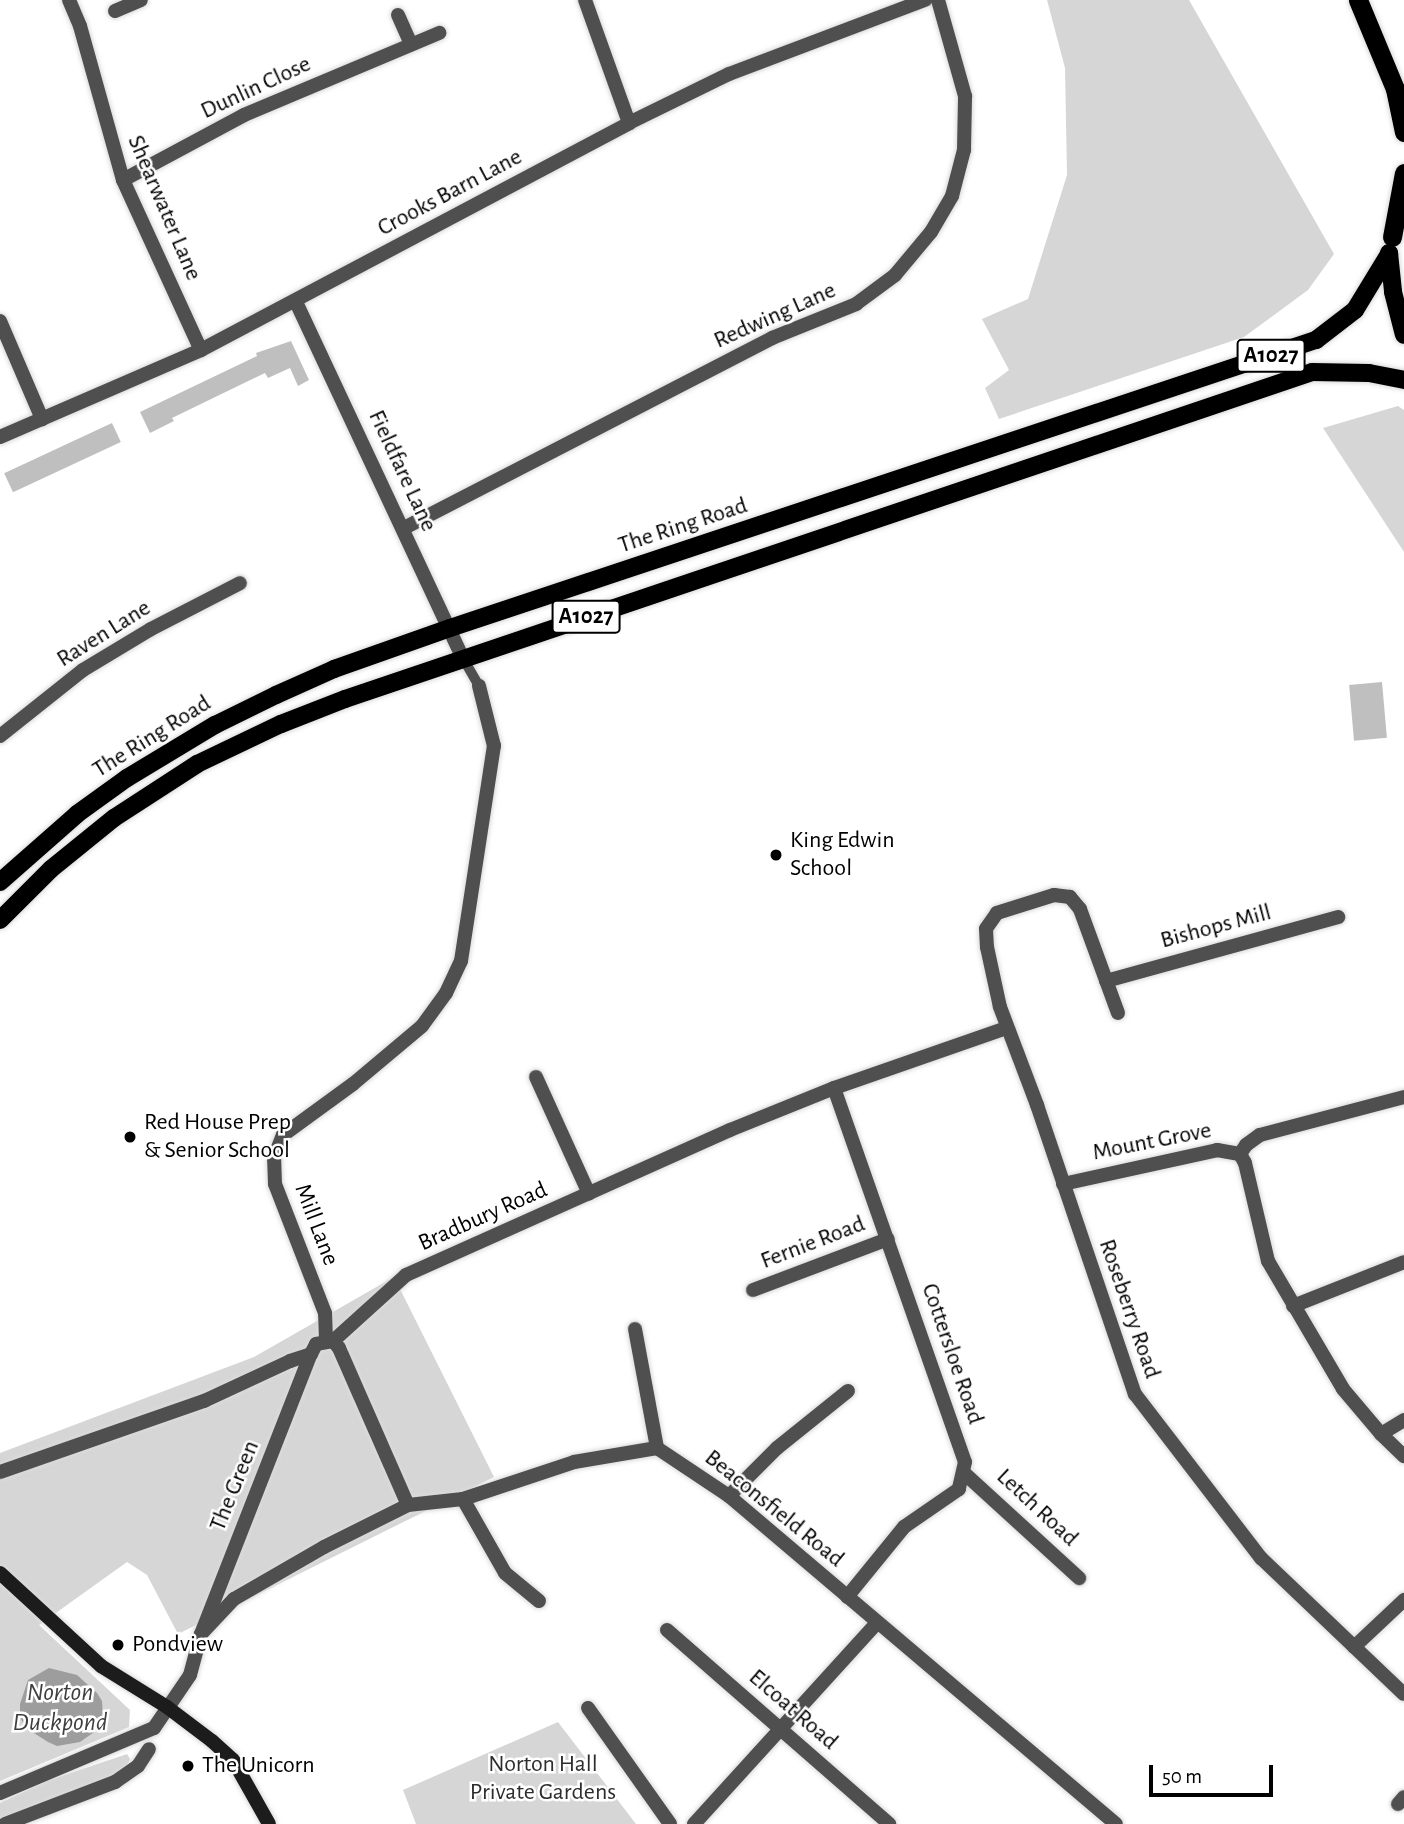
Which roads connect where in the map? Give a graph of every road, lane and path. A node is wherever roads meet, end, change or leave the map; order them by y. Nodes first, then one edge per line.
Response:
1 (69, 0) edge
2 (141, 0) edge
3 (585, 0) edge
4 (925, 0) edge
5 (938, 0) edge
6 (1358, 0) edge
7 (115, 11) dead end
8 (398, 16) dead end
9 (439, 33) dead end
10 (411, 44) junction
11 (629, 123) junction
12 (1404, 132) edge
13 (1404, 173) edge
14 (123, 180) junction
15 (1404, 217) edge
16 (1391, 246) junction
17 (296, 302) junction
18 (0, 321) edge
19 (1404, 335) edge
20 (201, 350) junction
21 (1404, 380) edge
22 (42, 419) junction
23 (0, 437) edge
24 (404, 528) junction
25 (240, 583) dead end
26 (450, 628) junction
27 (464, 660) junction
28 (480, 686) joint
29 (0, 735) edge
30 (0, 882) edge
31 (1338, 917) dead end
32 (0, 920) edge
33 (1106, 981) junction
34 (1118, 1013) dead end
35 (1006, 1028) junction
36 (536, 1077) dead end
37 (834, 1088) junction
38 (1404, 1097) edge
39 (1240, 1154) junction
40 (1063, 1184) junction
41 (589, 1194) junction
42 (888, 1239) junction
43 (1404, 1262) edge
44 (753, 1290) dead end
45 (1293, 1306) junction
46 (635, 1329) dead end
47 (329, 1341) junction
48 (311, 1354) junction
49 (848, 1391) dead end
50 (1404, 1420) edge
51 (1381, 1434) junction
52 (657, 1448) junction
53 (1404, 1456) edge
54 (0, 1472) edge
55 (964, 1473) junction
56 (729, 1496) junction
57 (463, 1499) junction
58 (408, 1505) junction
59 (0, 1573) edge
60 (1079, 1578) dead end
61 (847, 1597) junction
62 (1404, 1600) edge
63 (539, 1601) dead end
64 (877, 1623) junction
65 (667, 1629) dead end
66 (201, 1634) junction
67 (1354, 1647) junction
68 (1404, 1693) edge
69 (167, 1707) junction
70 (588, 1708) dead end
71 (780, 1729) junction
72 (143, 1734) junction
73 (149, 1749) junction
74 (155, 1767) dead end
75 (0, 1793) edge
76 (5, 1824) edge
77 (269, 1824) edge
78 (670, 1824) edge
79 (694, 1824) edge
80 (889, 1824) edge
81 (1116, 1824) edge

1 - 14 street, Shearwater Lane
2 - 7 street
3 - 11 street
4 - 11 street, Crooks Barn Lane
5 - 24 street, Redwing Lane
6 - 12 highway
8 - 10 street
9 - 10 street, Dunlin Close
10 - 14 street, Dunlin Close
11 - 17 street, Crooks Barn Lane
13 - 16 highway
14 - 20 street, Shearwater Lane
15 - 16 main road, A1027
16 - 19 main road
16 - 26 main road, The Ring Road / A1027
17 - 20 street, Crooks Barn Lane
17 - 24 street, Fieldfare Lane
18 - 22 street
20 - 22 street, Crooks Barn Lane
21 - 27 main road, The Ring Road / A1027
22 - 23 street, Crooks Barn Lane
24 - 26 street, Fieldfare Lane
25 - 29 street, Raven Lane
26 - 27 street, Fieldfare Lane
26 - 30 main road, The Ring Road / A1027
27 - 28 street
27 - 32 main road, The Ring Road / A1027
28 - 47 street, Mill Lane
31 - 33 street, Bishops Mill
33 - 34 street
33 - 35 street, Roseberry Road
35 - 37 street, Bradbury Road
35 - 40 street, Roseberry Road
36 - 41 street
37 - 41 street, Bradbury Road
37 - 42 street, Cottersloe Road
38 - 39 street, Mount Grove
39 - 40 street, Mount Grove
39 - 45 street
40 - 67 street, Roseberry Road
41 - 47 street, Bradbury Road
42 - 44 street, Fernie Road
42 - 55 street, Cottersloe Road
43 - 45 street
45 - 51 street
46 - 52 street
47 - 48 street, Bradbury Road
47 - 58 street, Mill Lane
48 - 54 street, Bradbury Road
48 - 66 street, The Green
49 - 56 street
50 - 51 street
51 - 53 street
52 - 56 street, Beaconsfield Road
52 - 57 street
55 - 60 street, Letch Road
55 - 61 street
56 - 61 street, Beaconsfield Road
57 - 58 street
57 - 63 street
58 - 66 street
59 - 69 main road
61 - 64 street, Beaconsfield Road
62 - 67 street
64 - 71 street
64 - 81 street, Beaconsfield Road
65 - 71 street, Elcoat Road
66 - 69 street, The Green
67 - 68 street, Roseberry Road
69 - 72 street, The Green
69 - 77 main road
70 - 78 street
71 - 79 street
71 - 80 street, Elcoat Road
72 - 73 street
72 - 75 street
73 - 74 street
73 - 76 street

